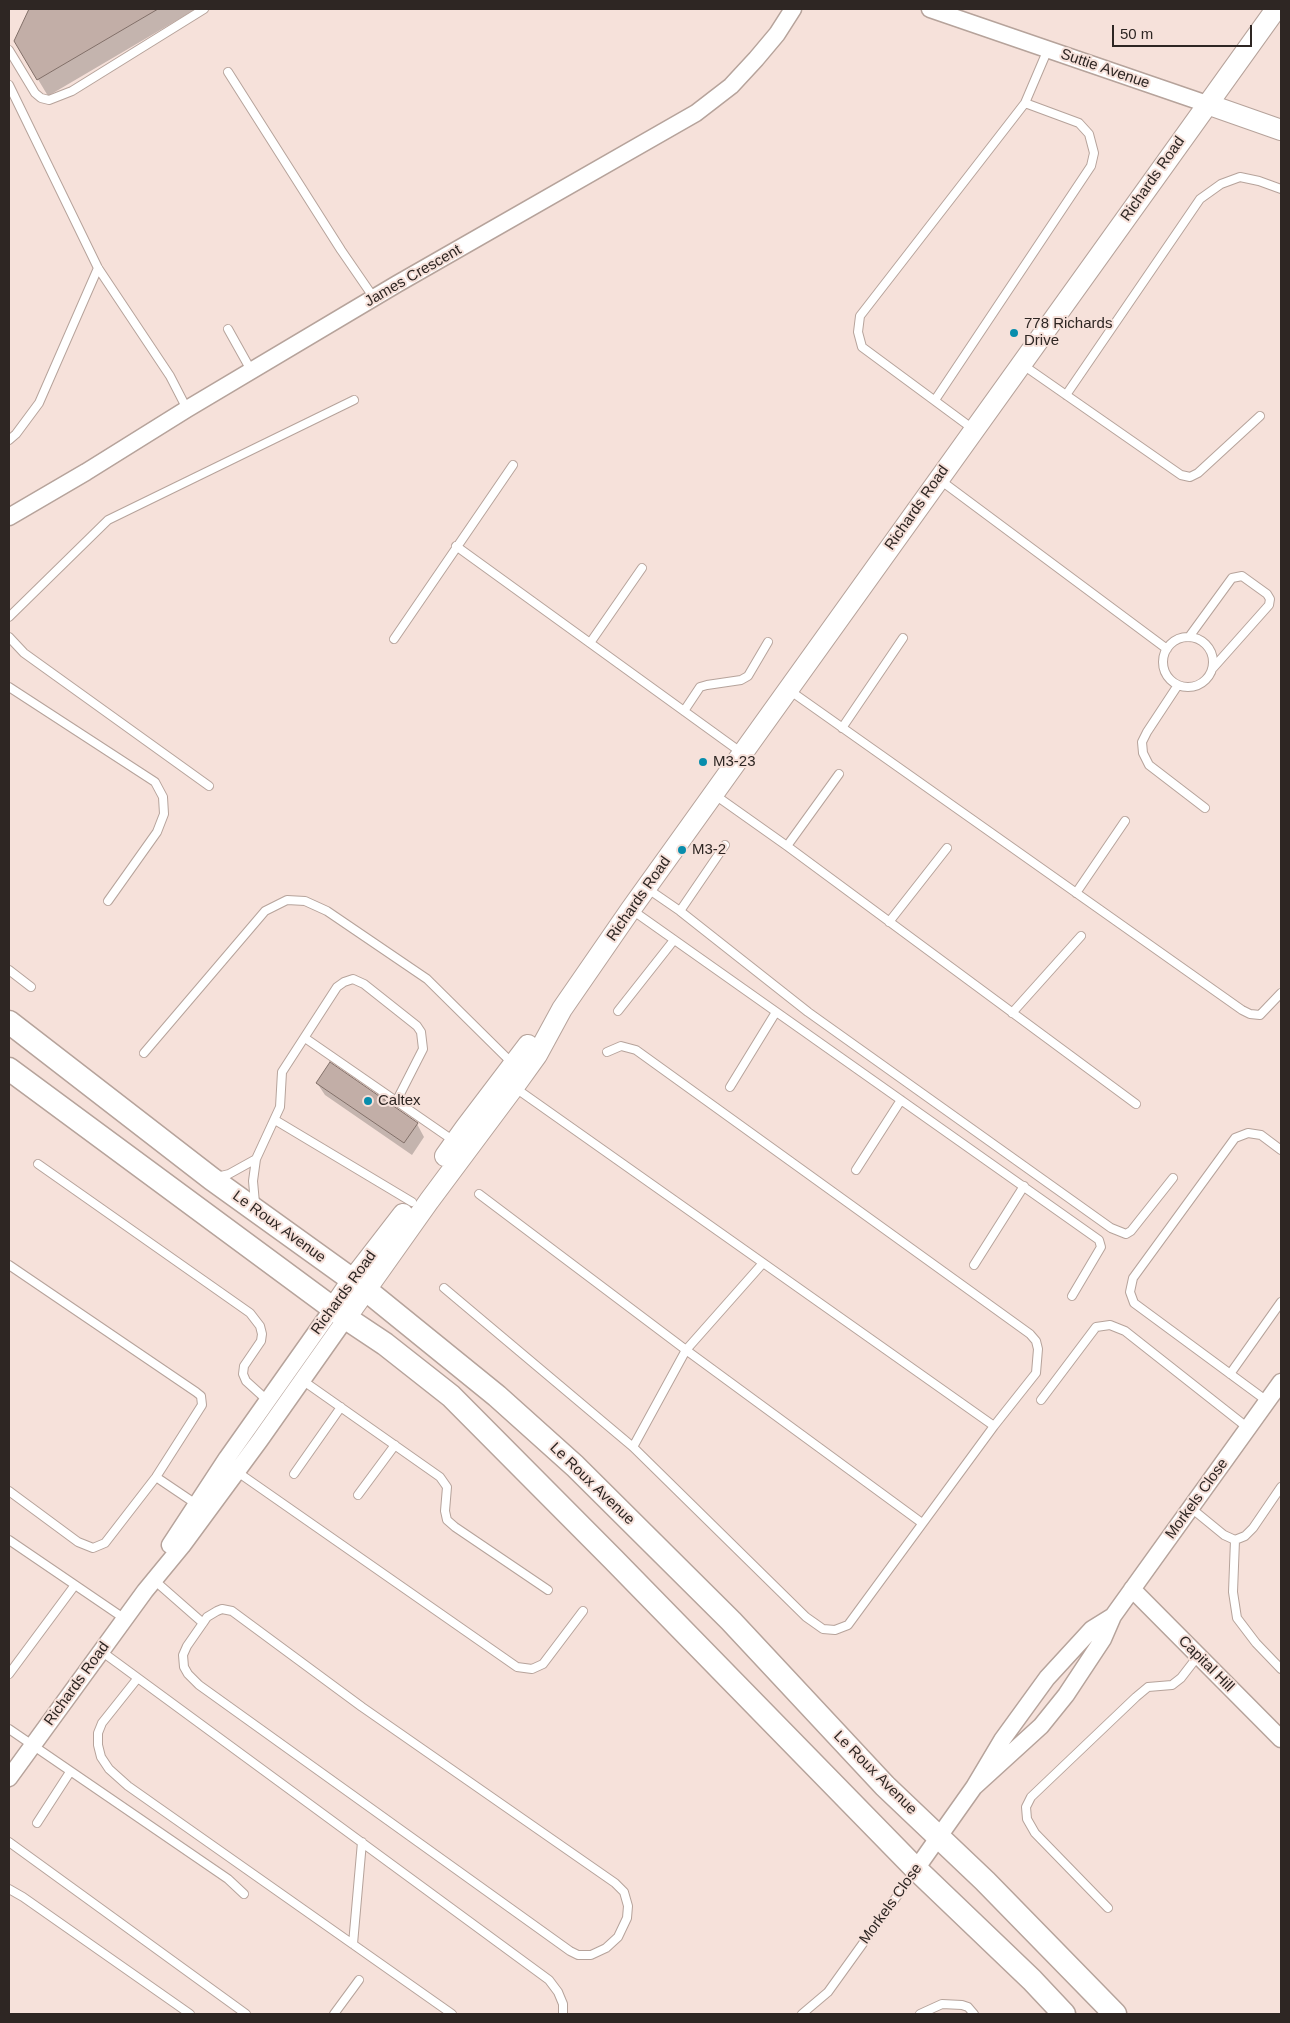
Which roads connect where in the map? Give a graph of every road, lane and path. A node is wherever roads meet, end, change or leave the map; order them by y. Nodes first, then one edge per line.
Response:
1 (204, 9) edge
2 (793, 9) edge
3 (930, 9) edge
4 (1276, 9) edge
5 (1048, 49) junction
6 (9, 50) edge
7 (228, 72) dead end
8 (9, 85) edge
9 (1025, 103) junction
10 (1207, 104) junction
11 (1281, 130) edge
12 (1281, 189) edge
13 (98, 268) junction
14 (374, 298) junction
15 (228, 329) dead end
16 (1022, 364) junction
17 (252, 372) junction
18 (1066, 395) junction
19 (354, 400) dead end
20 (935, 400) junction
21 (187, 409) junction
22 (1260, 416) dead end
23 (973, 429) junction
24 (9, 440) edge
25 (513, 465) dead end
26 (939, 478) junction
27 (9, 518) edge
28 (456, 546) junction
29 (642, 568) dead end
30 (9, 617) edge
31 (9, 637) edge
32 (1190, 637) junction
33 (903, 638) dead end
34 (394, 639) dead end
35 (768, 642) dead end
36 (590, 643) junction
37 (1167, 648) junction
38 (1213, 668) junction
39 (1178, 686) junction
40 (9, 687) edge
41 (788, 689) junction
42 (684, 711) junction
43 (842, 728) junction
44 (742, 753) junction
45 (840, 774) dead end
46 (209, 786) dead end
47 (713, 794) junction
48 (1205, 808) dead end
49 (1125, 821) dead end
50 (725, 845) dead end
51 (787, 846) junction
52 (947, 848) dead end
53 (646, 888) junction
54 (1076, 893) junction
55 (108, 900) dead end
56 (631, 909) junction
57 (680, 911) junction
58 (889, 922) junction
59 (1081, 936) dead end
60 (674, 940) junction
61 (9, 970) edge
62 (31, 987) dead end
63 (1281, 993) edge
64 (562, 1009) junction
65 (618, 1011) dead end
66 (776, 1012) junction
67 (1012, 1013) junction
68 (9, 1022) edge
69 (305, 1038) junction
70 (607, 1052) dead end
71 (144, 1053) dead end
72 (513, 1064) junction
73 (9, 1069) edge
74 (514, 1087) junction
75 (730, 1087) dead end
76 (397, 1100) junction
77 (902, 1100) junction
78 (1136, 1104) dead end
79 (275, 1120) junction
80 (461, 1146) junction
81 (1281, 1150) edge
82 (256, 1159) junction
83 (38, 1164) dead end
84 (856, 1170) dead end
85 (1174, 1178) dead end
86 (212, 1179) junction
87 (1024, 1186) junction
88 (479, 1194) dead end
89 (412, 1202) junction
90 (257, 1211) junction
91 (763, 1263) junction
92 (9, 1265) edge
93 (974, 1266) dead end
94 (358, 1285) junction
95 (444, 1288) dead end
96 (1072, 1296) dead end
97 (1281, 1302) edge
98 (340, 1313) junction
99 (686, 1350) junction
100 (1230, 1374) junction
101 (302, 1380) junction
102 (1281, 1382) edge
103 (1040, 1400) dead end
104 (268, 1401) junction
105 (1267, 1401) junction
106 (341, 1407) junction
107 (994, 1426) junction
108 (1248, 1428) junction
109 (395, 1445) junction
110 (633, 1447) junction
111 (236, 1471) junction
112 (294, 1474) dead end
113 (156, 1477) junction
114 (1281, 1487) edge
115 (9, 1491) edge
116 (358, 1495) dead end
117 (196, 1504) junction
118 (1191, 1508) junction
119 (922, 1523) junction
120 (9, 1540) edge
121 (1235, 1540) junction
122 (75, 1585) junction
123 (150, 1585) junction
124 (1132, 1589) junction
125 (548, 1590) dead end
126 (583, 1611) dead end
127 (1113, 1616) junction
128 (125, 1619) junction
129 (203, 1623) junction
130 (101, 1651) junction
131 (1198, 1656) junction
132 (1281, 1669) edge
133 (9, 1674) edge
134 (137, 1678) junction
135 (9, 1729) edge
136 (1281, 1738) edge
137 (32, 1746) junction
138 (12, 1768) edge
139 (70, 1772) junction
140 (974, 1787) junction
141 (37, 1822) dead end
142 (940, 1836) junction
143 (9, 1842) edge
144 (362, 1842) junction
145 (916, 1869) junction
146 (9, 1889) edge
147 (244, 1894) dead end
148 (1108, 1908) dead end
149 (353, 1944) junction
150 (359, 1980) dead end
151 (190, 2014) edge
152 (246, 2014) edge
153 (334, 2014) edge
154 (452, 2014) edge
155 (563, 2014) edge
156 (802, 2014) edge
157 (920, 2014) edge
158 (974, 2014) edge
159 (1064, 2014) edge
160 (1115, 2014) edge

1 - 6 lane
2 - 14 street, James Crescent
3 - 5 street, Suttie Avenue
4 - 10 street, Richards Road
5 - 9 lane
5 - 10 street, Suttie Avenue
7 - 14 lane
8 - 13 lane
9 - 20 lane
9 - 20 lane
10 - 11 street, Suttie Avenue
10 - 16 street, Richards Road
12 - 18 lane
13 - 21 lane
13 - 24 lane
14 - 17 street, James Crescent
15 - 17 lane
16 - 18 lane
16 - 23 street, Richards Road
17 - 21 street, James Crescent
18 - 22 lane
19 - 30 lane
20 - 23 lane
21 - 27 street, James Crescent
23 - 26 street, Richards Road
25 - 28 lane
26 - 37 lane
26 - 41 street, Richards Road
28 - 34 lane
28 - 36 lane
29 - 36 lane
31 - 46 lane
32 - 37 lane
32 - 38 lane
32 - 38 lane
33 - 43 lane
35 - 42 lane
36 - 42 lane
37 - 39 lane
38 - 39 lane
39 - 48 lane
40 - 55 lane
41 - 43 lane
41 - 44 street, Richards Road
42 - 44 lane
43 - 54 lane
44 - 47 street, Richards Road
45 - 51 lane
47 - 51 lane
47 - 53 street, Richards Road
49 - 54 lane
50 - 57 lane
51 - 58 lane
52 - 58 lane
53 - 56 street, Richards Road
53 - 57 lane
54 - 63 lane
56 - 60 lane
56 - 64 street, Richards Road
57 - 85 lane
58 - 67 lane
59 - 67 lane
60 - 65 lane
60 - 66 lane
61 - 62 lane
64 - 72 street, Richards Road
64 - 74 street, Richards Road
66 - 75 lane
66 - 77 lane
67 - 78 lane
68 - 86 main road, Le Roux Avenue
69 - 76 lane
69 - 76 lane
69 - 79 lane
70 - 107 lane
71 - 72 lane
72 - 80 street, Richards Road
73 - 98 main road
74 - 80 street, Richards Road
74 - 91 lane
76 - 80 lane
77 - 84 lane
77 - 87 lane
79 - 82 lane
79 - 89 lane
80 - 89 street, Richards Road
80 - 94 street, Richards Road
81 - 100 lane
82 - 86 lane
82 - 90 lane
83 - 104 lane
86 - 90 main road, Le Roux Avenue
87 - 93 lane
87 - 96 lane
88 - 99 lane
89 - 94 street, Richards Road
90 - 94 main road, Le Roux Avenue
91 - 99 lane
91 - 107 lane
92 - 113 lane
94 - 98 street, Richards Road
94 - 142 main road, Le Roux Avenue
95 - 110 lane
97 - 100 lane
98 - 101 street, Richards Road
98 - 104 street, Richards Road
98 - 145 main road
99 - 110 lane
99 - 119 lane
100 - 105 lane
101 - 106 lane
101 - 111 street, Richards Road
102 - 105 street, Morkels Close
103 - 108 lane
104 - 117 street, Richards Road
105 - 108 street, Morkels Close
106 - 109 lane
106 - 112 lane
107 - 119 lane
108 - 118 street, Morkels Close
109 - 116 lane
109 - 125 lane
110 - 119 lane
111 - 123 street, Richards Road
111 - 126 lane
113 - 115 lane
113 - 117 lane
114 - 121 lane
117 - 123 street, Richards Road
118 - 121 lane
118 - 124 street, Morkels Close
120 - 122 lane
121 - 132 lane
122 - 128 lane
122 - 133 lane
123 - 128 street, Richards Road
123 - 129 lane
124 - 127 street, Morkels Close
124 - 131 street, Capital Hill
127 - 140 street, Morkels Close
127 - 140 street, Morkels Close
128 - 130 street, Richards Road
129 - 129 lane
130 - 134 lane
130 - 137 street, Richards Road
131 - 136 street, Capital Hill
131 - 148 lane
134 - 144 lane
134 - 149 lane
135 - 137 lane
137 - 138 street, Richards Road
137 - 139 lane
139 - 141 lane
139 - 147 lane
140 - 142 street, Morkels Close
142 - 145 street, Morkels Close
142 - 160 main road, Le Roux Avenue
143 - 152 lane
144 - 149 lane
144 - 155 lane
145 - 156 lane, Morkels Close
145 - 159 main road
146 - 151 lane
149 - 154 lane
150 - 153 lane
157 - 158 lane

